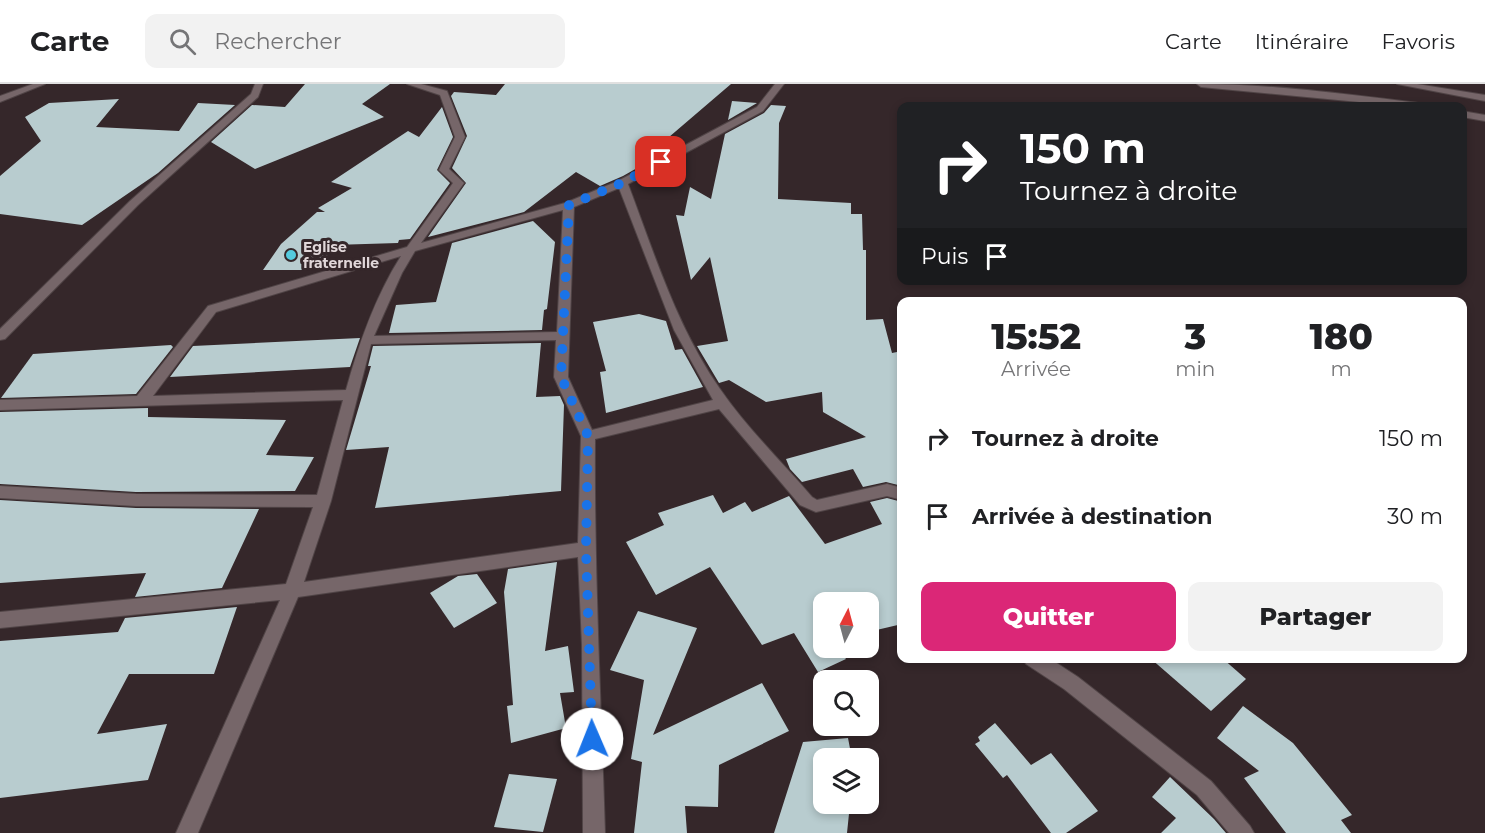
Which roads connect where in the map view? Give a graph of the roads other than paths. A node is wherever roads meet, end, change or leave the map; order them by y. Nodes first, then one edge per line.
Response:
1 (41, 84) edge
2 (259, 84) edge
3 (411, 84) edge
4 (1201, 84) edge
5 (1401, 84) edge
6 (436, 87) edge
7 (774, 87) edge
8 (1485, 98) edge
9 (0, 99) edge
10 (1379, 102) edge
11 (1467, 115) edge
12 (1485, 118) edge
13 (622, 183) junction
14 (569, 205) junction
15 (411, 249) junction
16 (0, 336) edge
17 (563, 336) junction
18 (366, 340) junction
19 (352, 395) junction
20 (141, 401) junction
21 (723, 403) junction
22 (0, 405) edge
23 (588, 436) junction
24 (0, 492) edge
25 (897, 493) edge
26 (323, 501) junction
27 (586, 549) junction
28 (292, 591) junction
29 (0, 620) edge
30 (1040, 663) edge
31 (186, 833) edge
32 (594, 833) edge
33 (1243, 833) edge

1 - 9 street
2 - 16 street
3 - 6 street
4 - 10 street
5 - 8 street
6 - 15 street
7 - 13 street
11 - 12 street
13 - 14 street
13 - 21 street
14 - 15 street
14 - 17 street
15 - 18 street
15 - 20 street
17 - 18 street
17 - 23 street
18 - 19 street
19 - 20 street
19 - 26 street
20 - 22 street
21 - 23 street
21 - 25 street
23 - 27 street
24 - 26 street
26 - 28 street
27 - 28 street
27 - 32 street
28 - 29 street
28 - 31 street
30 - 33 street

